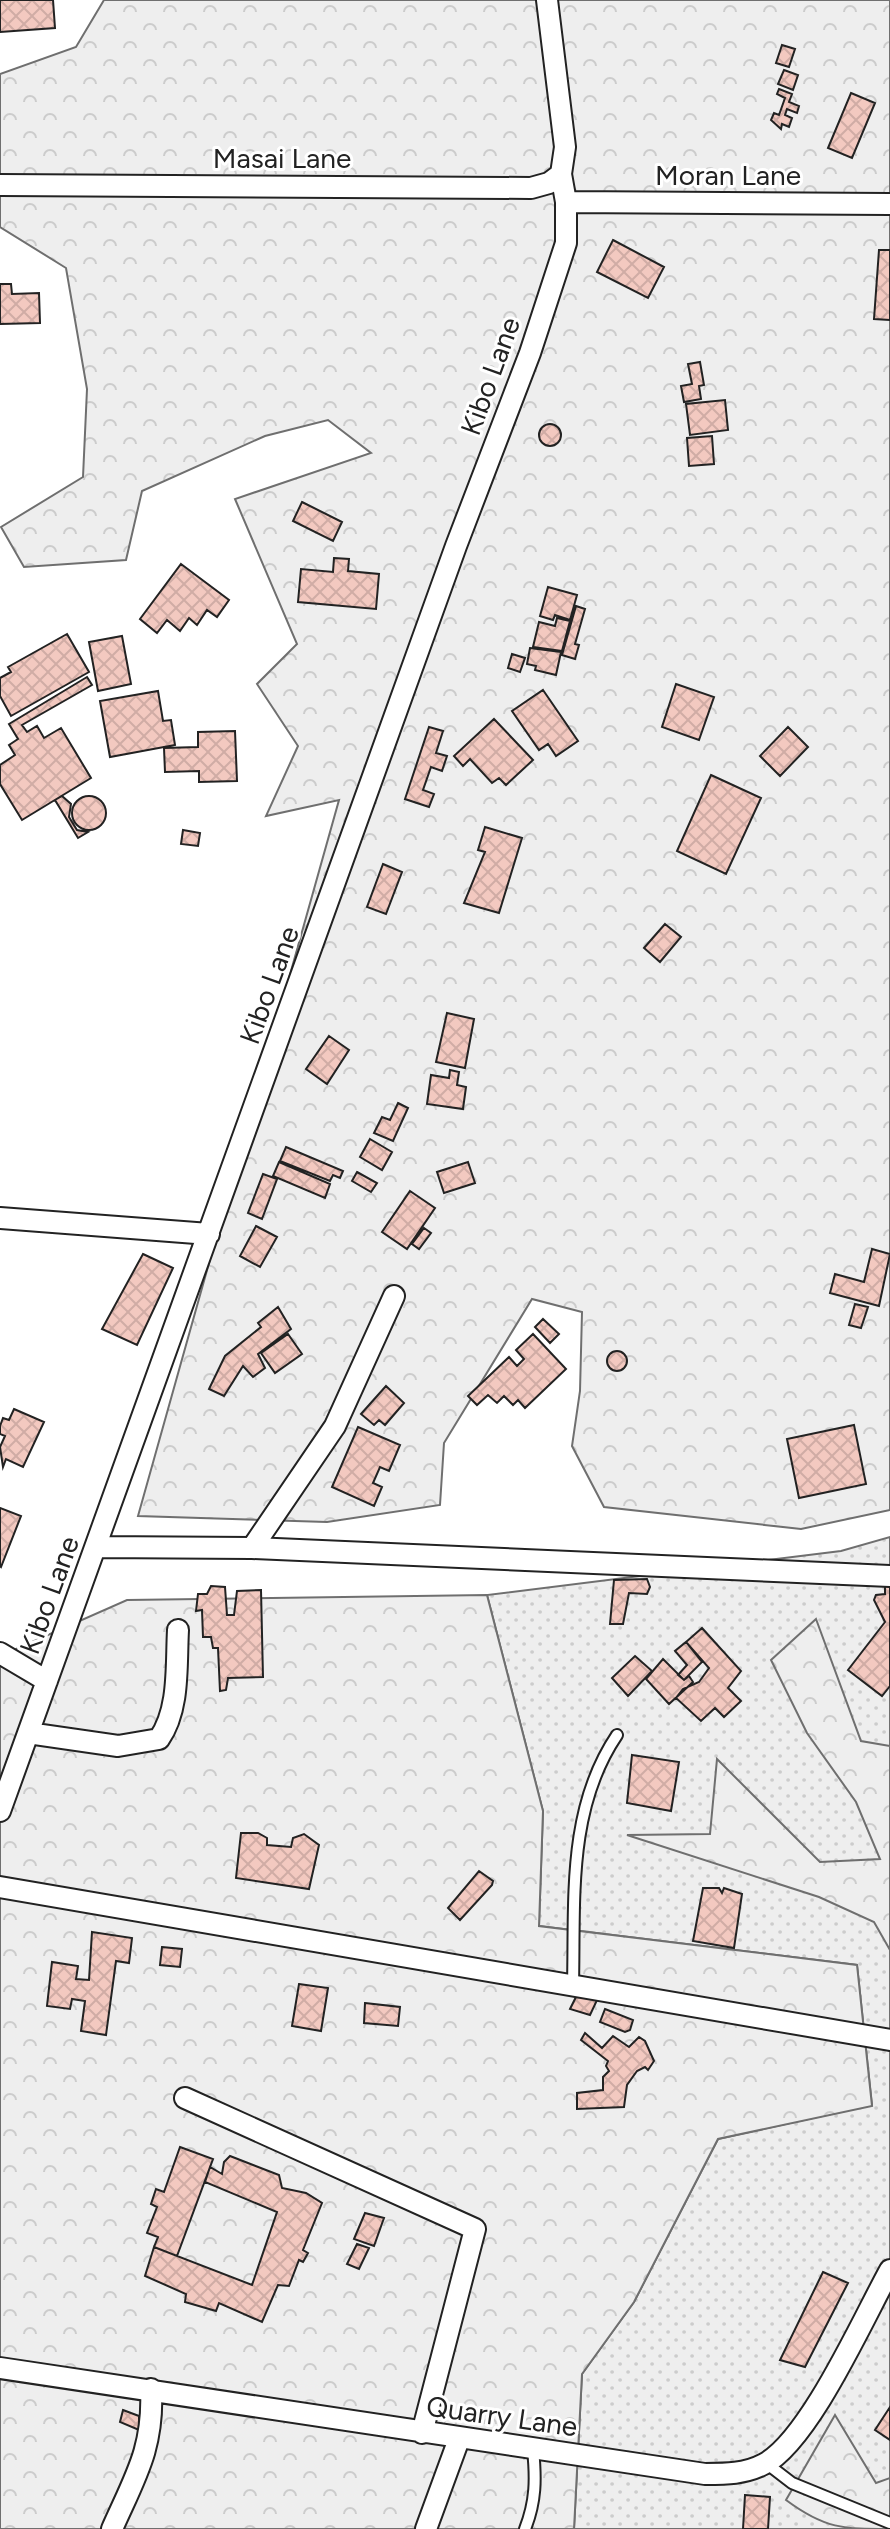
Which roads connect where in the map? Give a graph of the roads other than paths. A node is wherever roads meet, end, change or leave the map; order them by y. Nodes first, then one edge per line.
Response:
1 (547, 0) edge
2 (561, 174) junction
3 (0, 185) edge
4 (566, 202) junction
5 (890, 204) edge
6 (0, 1218) edge
7 (209, 1234) junction
8 (394, 1296) dead end
9 (96, 1547) junction
10 (252, 1548) junction
11 (890, 1576) edge
12 (178, 1630) dead end
13 (0, 1653) edge
14 (47, 1681) junction
15 (28, 1733) junction
16 (617, 1735) dead end
17 (0, 1811) edge
18 (0, 1887) edge
19 (573, 1985) junction
20 (890, 2040) edge
21 (185, 2098) dead end
22 (890, 2270) edge
23 (0, 2368) edge
24 (151, 2389) junction
25 (422, 2433) junction
26 (459, 2439) junction
27 (533, 2449) junction
28 (766, 2463) junction
29 (890, 2523) edge
30 (112, 2529) edge
31 (426, 2529) edge
32 (525, 2529) edge

1 - 2 street, Kibo Lane
2 - 3 street, Masai Lane
2 - 4 street, Kibo Lane
4 - 5 street, Moran Lane
4 - 7 street, Kibo Lane
6 - 7 street
7 - 9 street, Kibo Lane
8 - 10 street
9 - 10 street
9 - 14 street, Kibo Lane
10 - 11 street
12 - 15 street
13 - 14 street
14 - 15 street, Kibo Lane
15 - 17 street, Kibo Lane
16 - 19 lane
18 - 19 street
19 - 20 street
21 - 25 street
22 - 28 street, Quarry Lane
23 - 24 street, Quarry Lane
24 - 25 street, Quarry Lane
24 - 30 street
25 - 26 street, Quarry Lane
26 - 27 street, Quarry Lane
26 - 31 street
27 - 28 street, Quarry Lane
27 - 32 lane
28 - 29 lane

